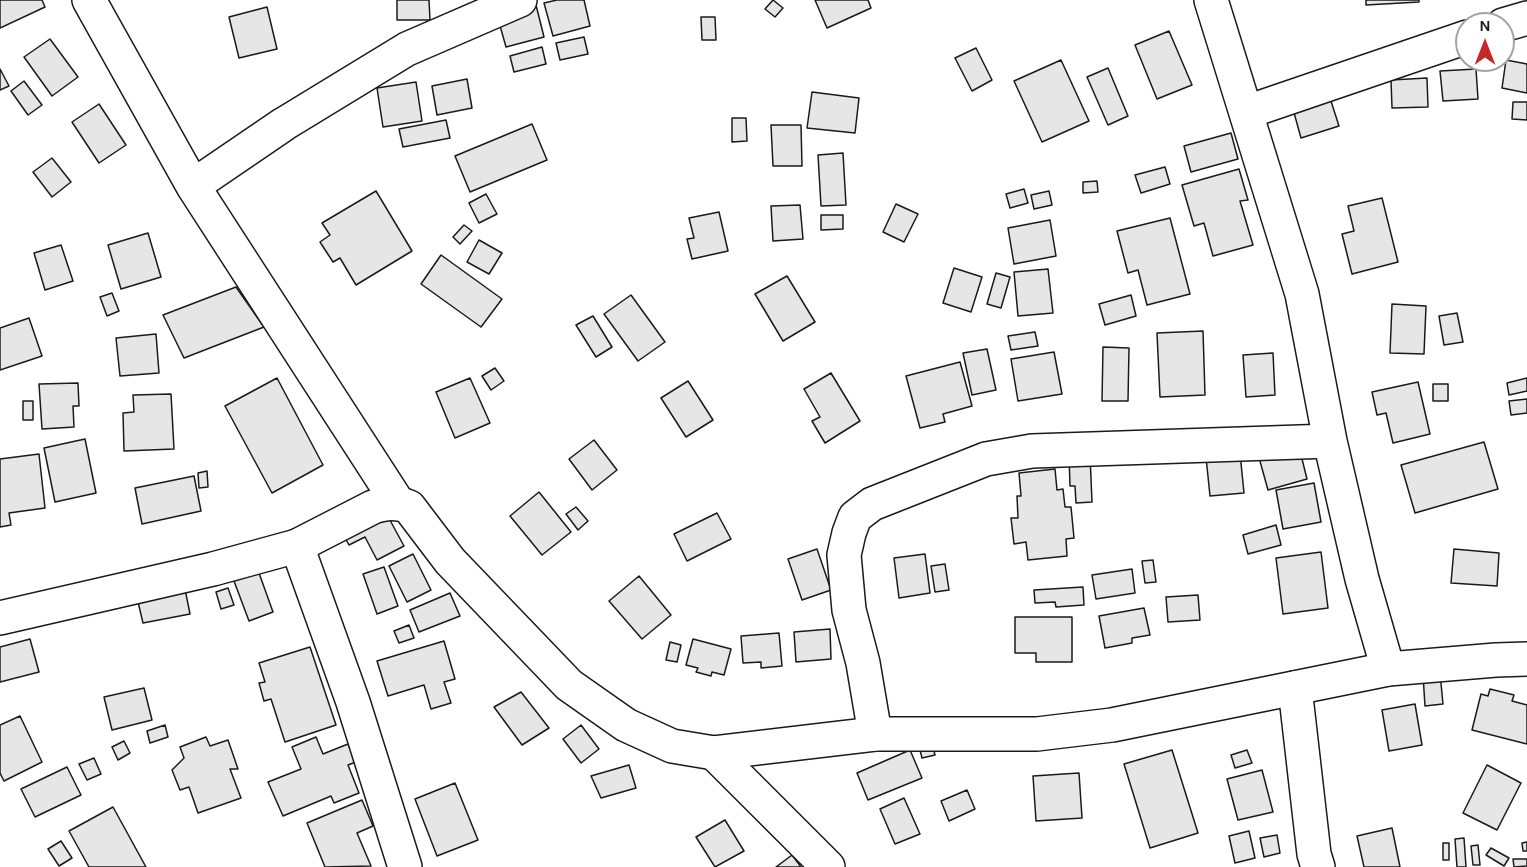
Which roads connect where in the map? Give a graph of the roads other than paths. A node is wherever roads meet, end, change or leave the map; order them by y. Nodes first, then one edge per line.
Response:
1 (89, 0) edge
2 (520, 0) edge
3 (1211, 0) edge
4 (1455, 41) edge
5 (1247, 111) junction
6 (193, 186) junction
7 (1330, 441) junction
8 (398, 503) junction
9 (297, 546) junction
10 (0, 618) edge
11 (1527, 659) edge
12 (1388, 669) junction
13 (1295, 688) junction
14 (875, 734) junction
15 (714, 753) junction
16 (405, 867) edge
17 (828, 867) edge
18 (1318, 867) edge

1 - 6 street
2 - 6 street
3 - 5 street
4 - 5 street
5 - 7 street
6 - 8 street
7 - 12 street
7 - 14 street
8 - 9 street
8 - 15 street
9 - 10 street
9 - 16 street
11 - 12 street
12 - 13 street
13 - 14 street
13 - 18 street
14 - 15 street
15 - 17 street

